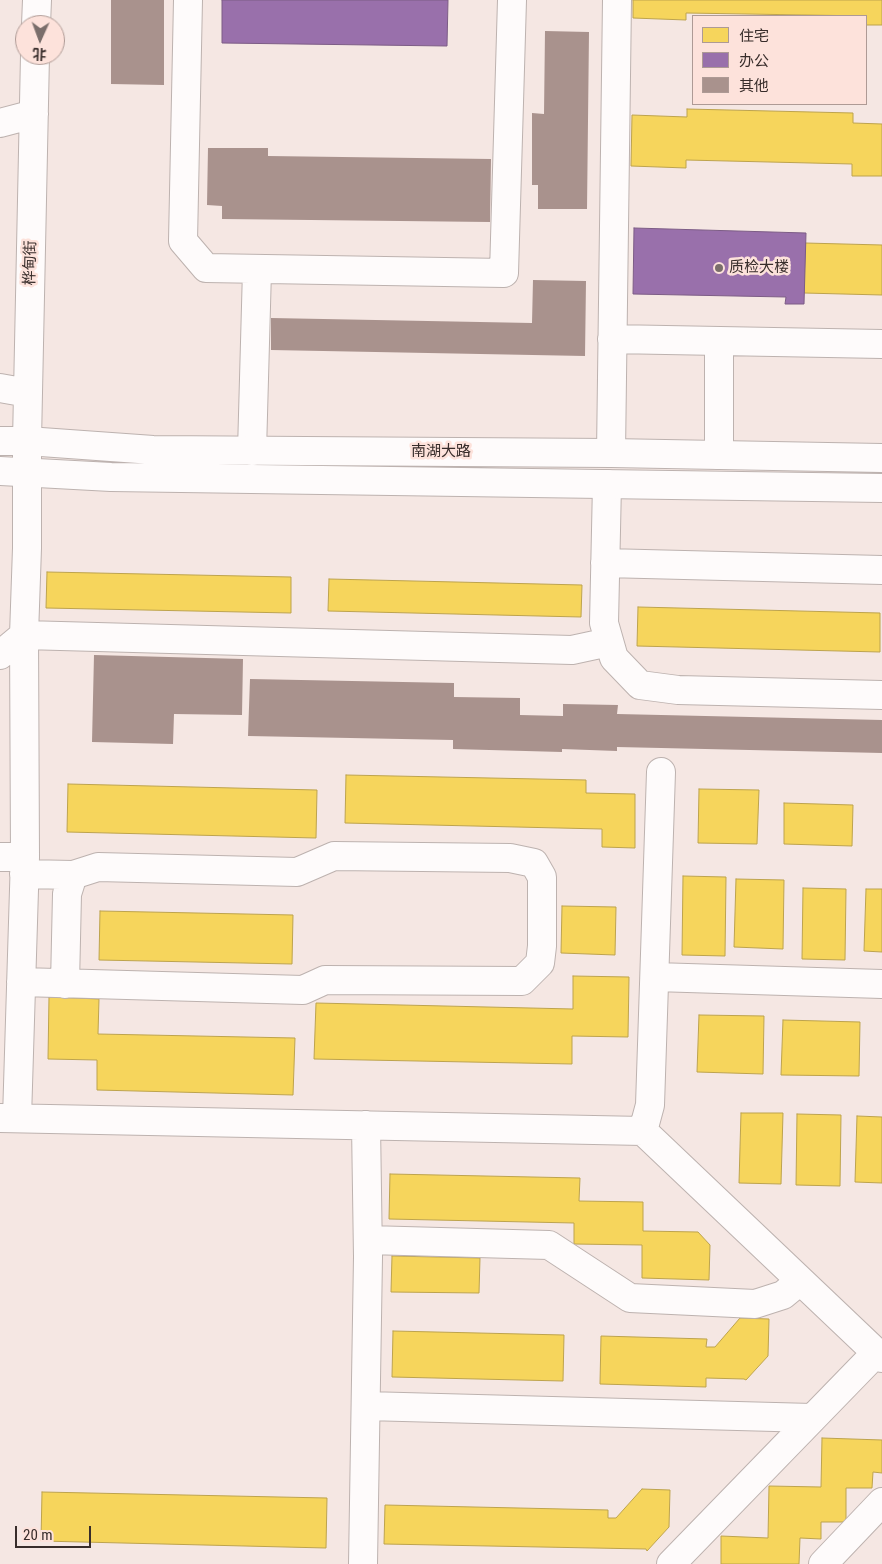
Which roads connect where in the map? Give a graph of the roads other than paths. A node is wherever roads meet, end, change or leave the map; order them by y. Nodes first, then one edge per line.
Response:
1 (37, 0) edge
2 (188, 0) edge
3 (512, 0) edge
4 (617, 0) edge
5 (36, 15) edge
6 (35, 65) edge
7 (34, 114) junction
8 (0, 123) edge
9 (257, 270) junction
10 (612, 339) junction
11 (719, 341) junction
12 (882, 344) edge
13 (0, 388) edge
14 (28, 393) junction
15 (0, 441) edge
16 (27, 441) junction
17 (252, 451) junction
18 (611, 453) junction
19 (719, 455) junction
20 (882, 458) edge
21 (13, 471) edge
22 (607, 484) junction
23 (882, 488) edge
24 (605, 563) junction
25 (882, 570) edge
26 (24, 635) junction
27 (609, 642) junction
28 (0, 654) edge
29 (882, 694) edge
30 (661, 772) dead end
31 (16, 863) edge
32 (73, 875) junction
33 (654, 977) junction
34 (21, 982) junction
35 (65, 984) junction
36 (882, 984) edge
37 (8, 1118) edge
38 (366, 1125) junction
39 (643, 1130) junction
40 (368, 1240) junction
41 (800, 1281) junction
42 (879, 1355) edge
43 (366, 1406) junction
44 (812, 1418) junction
45 (882, 1502) edge
46 (363, 1564) edge
47 (671, 1564) edge
48 (822, 1564) edge

1 - 5 main road
2 - 9 main road
3 - 9 main road
4 - 10 main road
6 - 7 main road, 桦甸街
7 - 8 main road
7 - 14 main road, 桦甸街
9 - 17 main road
10 - 11 main road
10 - 18 main road
11 - 12 main road
11 - 19 main road
13 - 14 main road
14 - 16 main road, 桦甸街
15 - 16 main road, 南湖大路
16 - 17 main road, 南湖大路
16 - 21 main road, 桦甸街
17 - 18 main road, 南湖大路
18 - 19 main road, 南湖大路
19 - 20 main road, 南湖大路
21 - 22 main road, 南湖大路
21 - 26 main road, 桦甸街
22 - 23 main road, 南湖大路
22 - 24 main road
24 - 25 main road
24 - 27 main road
26 - 27 main road
26 - 28 main road
26 - 31 main road, 桦甸街
27 - 29 main road
30 - 33 main road
31 - 32 main road
31 - 34 main road, 桦甸街
32 - 35 main road
32 - 35 main road
33 - 36 main road
33 - 39 main road
34 - 35 main road
34 - 37 main road, 桦甸街
37 - 38 main road
38 - 39 main road
38 - 40 main road
39 - 41 main road
40 - 41 main road
40 - 43 main road
41 - 42 main road
42 - 44 main road
43 - 44 main road
43 - 46 main road
44 - 47 main road
45 - 48 main road

